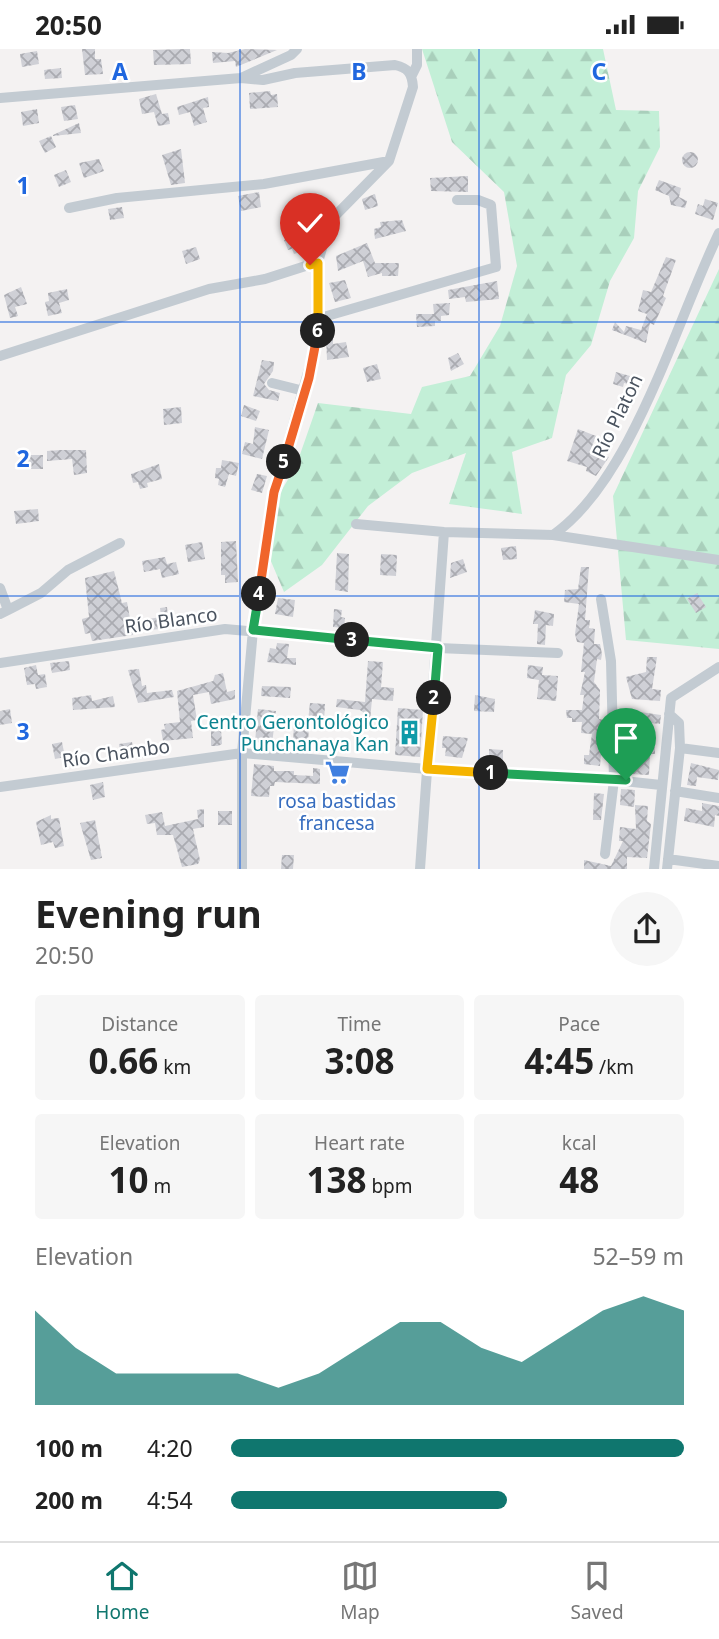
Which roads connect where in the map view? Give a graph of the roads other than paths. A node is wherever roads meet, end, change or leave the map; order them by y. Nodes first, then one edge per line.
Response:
1 (297, 49) edge
2 (417, 49) edge
3 (412, 75) junction
4 (242, 78) junction
5 (0, 98) edge
6 (389, 161) junction
7 (457, 200) dead end
8 (69, 208) dead end
9 (719, 233) edge
10 (318, 263) junction
11 (320, 318) junction
12 (0, 356) edge
13 (272, 383) dead end
14 (304, 391) junction
15 (356, 524) dead end
16 (444, 532) junction
17 (554, 535) junction
18 (120, 543) dead end
19 (719, 560) edge
20 (0, 588) edge
21 (601, 599) dead end
22 (4, 612) edge
23 (253, 630) junction
24 (438, 648) junction
25 (558, 653) dead end
26 (0, 663) edge
27 (719, 667) edge
28 (670, 714) junction
29 (680, 748) junction
30 (242, 753) junction
31 (719, 753) edge
32 (427, 769) junction
33 (614, 780) junction
34 (661, 785) junction
35 (0, 787) edge
36 (675, 791) junction
37 (719, 798) edge
38 (605, 855) dead end
39 (667, 864) edge
40 (719, 866) edge
41 (242, 869) edge
42 (420, 869) edge
43 (654, 869) edge

1 - 4 street
2 - 3 street
3 - 4 street
3 - 6 street
4 - 5 street
6 - 8 street
6 - 10 street
7 - 11 street
9 - 17 street, Río Platon
10 - 11 street
10 - 12 street
11 - 14 street
13 - 14 street
14 - 23 street
15 - 16 street
16 - 17 street
16 - 24 street
17 - 19 street
18 - 22 street
20 - 22 street
21 - 33 street
23 - 24 street, Río Blanco
23 - 26 street, Río Blanco
23 - 30 street
24 - 25 street, Río Blanco
24 - 32 street
27 - 28 street
28 - 29 street
28 - 34 street
29 - 31 street
29 - 36 street
30 - 32 street, Río Chambo
30 - 35 street, Río Chambo
30 - 41 street
32 - 33 street, Río Chambo
32 - 42 street
33 - 34 street, Río Chambo
33 - 38 street
34 - 43 street
36 - 37 street
36 - 39 street
39 - 40 street

